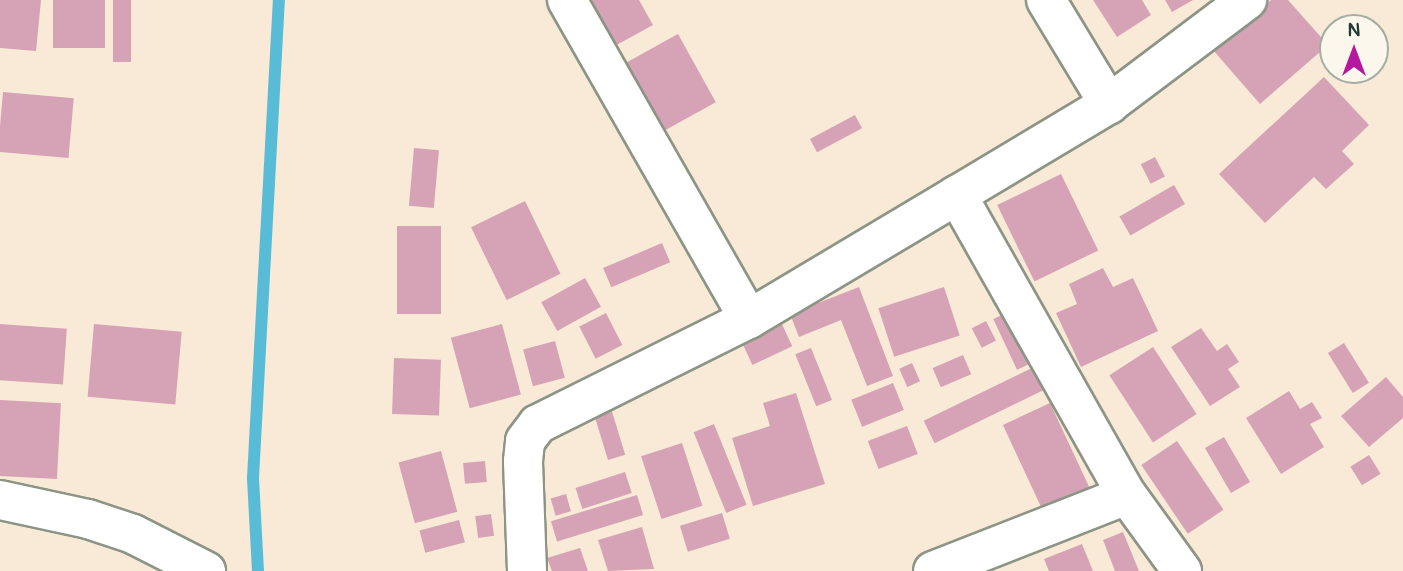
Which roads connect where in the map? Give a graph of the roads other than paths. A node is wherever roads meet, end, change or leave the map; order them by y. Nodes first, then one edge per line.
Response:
1 (567, 0) edge
2 (1046, 0) edge
3 (1247, 0) edge
4 (1109, 104) junction
5 (957, 195) junction
6 (748, 319) junction
7 (1127, 495) junction
8 (0, 500) edge
9 (206, 571) edge
10 (527, 571) edge
11 (933, 571) edge
12 (1182, 571) edge

1 - 6 street
2 - 4 street
3 - 4 street
4 - 5 street
5 - 6 street
5 - 7 street
6 - 10 street
7 - 11 street
7 - 12 street
8 - 9 street

